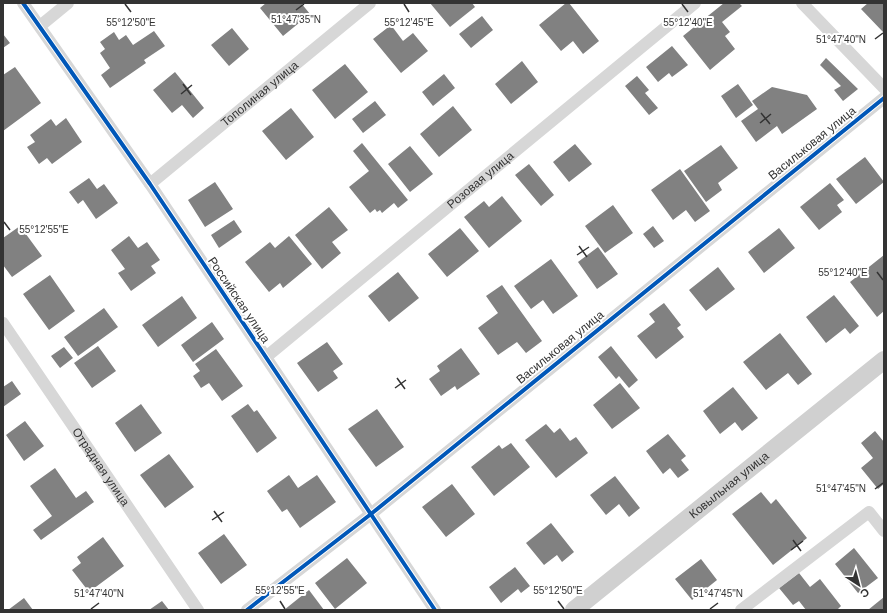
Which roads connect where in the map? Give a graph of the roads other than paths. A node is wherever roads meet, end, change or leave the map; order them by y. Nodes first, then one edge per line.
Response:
1 (23, 3) edge
2 (68, 3) edge
3 (370, 3) edge
4 (695, 3) edge
5 (802, 3) edge
6 (40, 26) junction
7 (884, 88) edge
8 (884, 98) edge
9 (150, 184) junction
10 (3, 323) edge
11 (266, 357) junction
12 (884, 360) edge
13 (371, 514) junction
14 (884, 531) edge
15 (198, 610) edge
16 (247, 610) edge
17 (435, 610) edge
18 (574, 610) edge
19 (741, 610) edge

1 - 6 street, Российская улица
2 - 6 street
3 - 9 street, Тополиная улица
4 - 11 street, Розовая улица
5 - 7 street
6 - 9 street, Российская улица
8 - 13 street, Васильковая улица
9 - 11 street, Российская улица
10 - 15 street, Отрадная улица
11 - 13 street, Российская улица
12 - 18 street, Ковыльная улица
13 - 16 street, Васильковая улица
13 - 17 street, Российская улица
14 - 19 street

